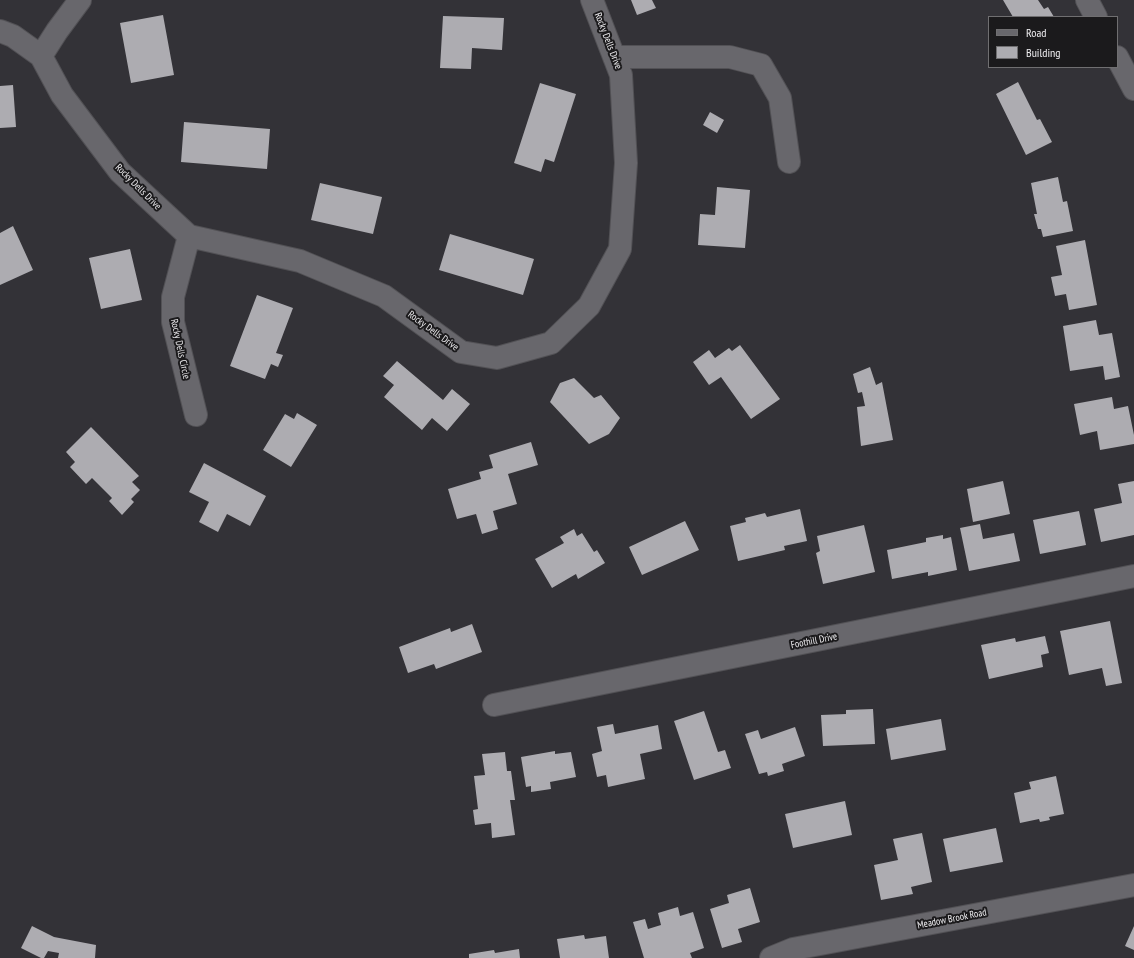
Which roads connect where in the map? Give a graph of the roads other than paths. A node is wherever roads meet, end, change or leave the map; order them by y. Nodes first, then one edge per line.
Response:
1 (80, 0) edge
2 (592, 0) edge
3 (1087, 0) edge
4 (1095, 16) edge
5 (0, 31) edge
6 (41, 56) junction
7 (614, 57) junction
8 (1118, 59) edge
9 (1134, 89) edge
10 (789, 162) dead end
11 (189, 236) junction
12 (196, 415) dead end
13 (1134, 576) edge
14 (494, 706) dead end
15 (1134, 885) edge
16 (791, 953) edge
17 (771, 958) edge

1 - 6 street
2 - 7 street, Rocky Dells Drive
3 - 4 street
5 - 6 street
6 - 11 street, Rocky Dells Drive
7 - 10 street
7 - 11 street, Rocky Dells Drive
8 - 9 street
11 - 12 street, Rocky Dells Circle
13 - 14 street, Foothill Drive
15 - 16 street, Meadow Brook Road
16 - 17 street, Meadow Brook Road

